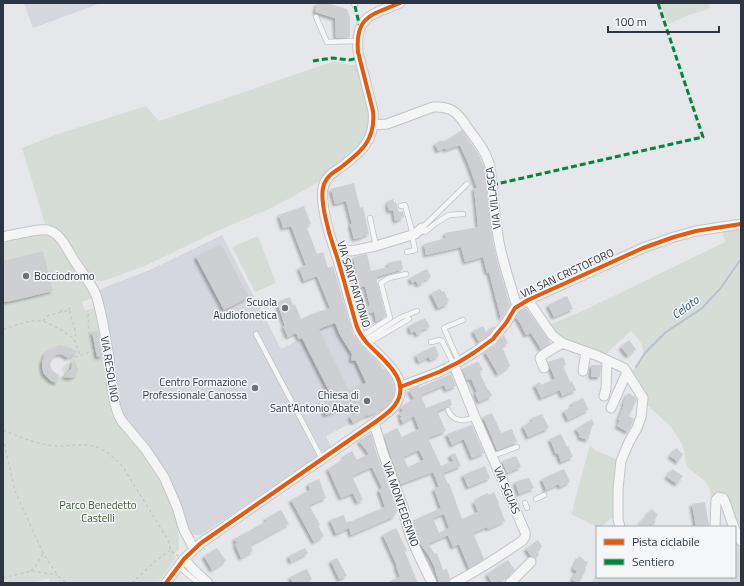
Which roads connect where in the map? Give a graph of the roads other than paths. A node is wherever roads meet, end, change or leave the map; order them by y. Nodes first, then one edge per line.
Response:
1 (400, 3) edge
2 (316, 17) dead end
3 (357, 40) junction
4 (373, 125) junction
5 (467, 184) dead end
6 (401, 206) dead end
7 (463, 214) dead end
8 (370, 218) dead end
9 (741, 224) edge
10 (417, 233) junction
11 (3, 237) edge
12 (376, 246) junction
13 (334, 247) junction
14 (351, 251) junction
15 (407, 252) dead end
16 (338, 260) junction
17 (406, 274) dead end
18 (528, 300) junction
19 (517, 307) junction
20 (417, 311) dead end
21 (409, 320) dead end
22 (463, 320) dead end
23 (256, 334) dead end
24 (365, 340) junction
25 (431, 342) dead end
26 (562, 343) junction
27 (586, 352) junction
28 (607, 360) junction
29 (457, 363) junction
30 (544, 368) dead end
31 (583, 371) dead end
32 (626, 372) junction
33 (400, 387) junction
34 (604, 396) dead end
35 (611, 408) dead end
36 (448, 410) dead end
37 (475, 417) junction
38 (374, 423) junction
39 (517, 446) dead end
40 (326, 455) junction
41 (492, 456) junction
42 (544, 495) dead end
43 (536, 499) dead end
44 (620, 526) edge
45 (715, 526) edge
46 (733, 526) edge
47 (736, 532) edge
48 (741, 541) edge
49 (194, 549) junction
50 (184, 558) junction
51 (531, 562) dead end
52 (178, 566) junction
53 (166, 583) edge
54 (198, 583) edge
55 (208, 583) edge
56 (432, 583) edge
57 (454, 583) edge
58 (510, 583) edge

1 - 3 street, VIA SANT'ANTONIO
2 - 3 lane
3 - 4 street, VIA SANT'ANTONIO
4 - 13 street, VIA SANT'ANTONIO
4 - 19 street, VIA VILLASCA
5 - 10 lane
6 - 10 lane
7 - 10 lane
8 - 12 lane
9 - 18 street, VIA SAN CRISTOFORO
10 - 12 street, VIA SANT'ANTONIO
10 - 15 lane
11 - 49 street, VIA RESOLINO
12 - 14 street, VIA SANT'ANTONIO
13 - 14 street, VIA SANT'ANTONIO
13 - 16 street, VIA SANT'ANTONIO
14 - 16 street, VIA SANT'ANTONIO
16 - 24 street, VIA SANT'ANTONIO
17 - 24 lane
18 - 19 street, VIA SAN CRISTOFORO
18 - 26 street
19 - 29 street, VIA SAN CRISTOFORO
20 - 24 lane
21 - 24 lane
22 - 29 lane
23 - 40 lane
24 - 33 street, VIA SANT'ANTONIO
25 - 29 lane
26 - 27 street
26 - 30 street
27 - 28 street
27 - 31 street
28 - 32 street
28 - 34 street
29 - 33 street, VIA SAN CRISTOFORO
29 - 37 street, VIA SGUAS
32 - 35 street
32 - 44 street
33 - 38 street
36 - 37 lane
37 - 41 street, VIA SGUAS
38 - 40 street
38 - 56 street, VIA MONTEDENNO
39 - 41 lane
40 - 49 street
41 - 57 street, VIA SGUAS
42 - 43 lane
45 - 46 street
47 - 48 street
49 - 50 street
50 - 52 street
50 - 55 street
51 - 58 street
52 - 53 street
52 - 54 lane

